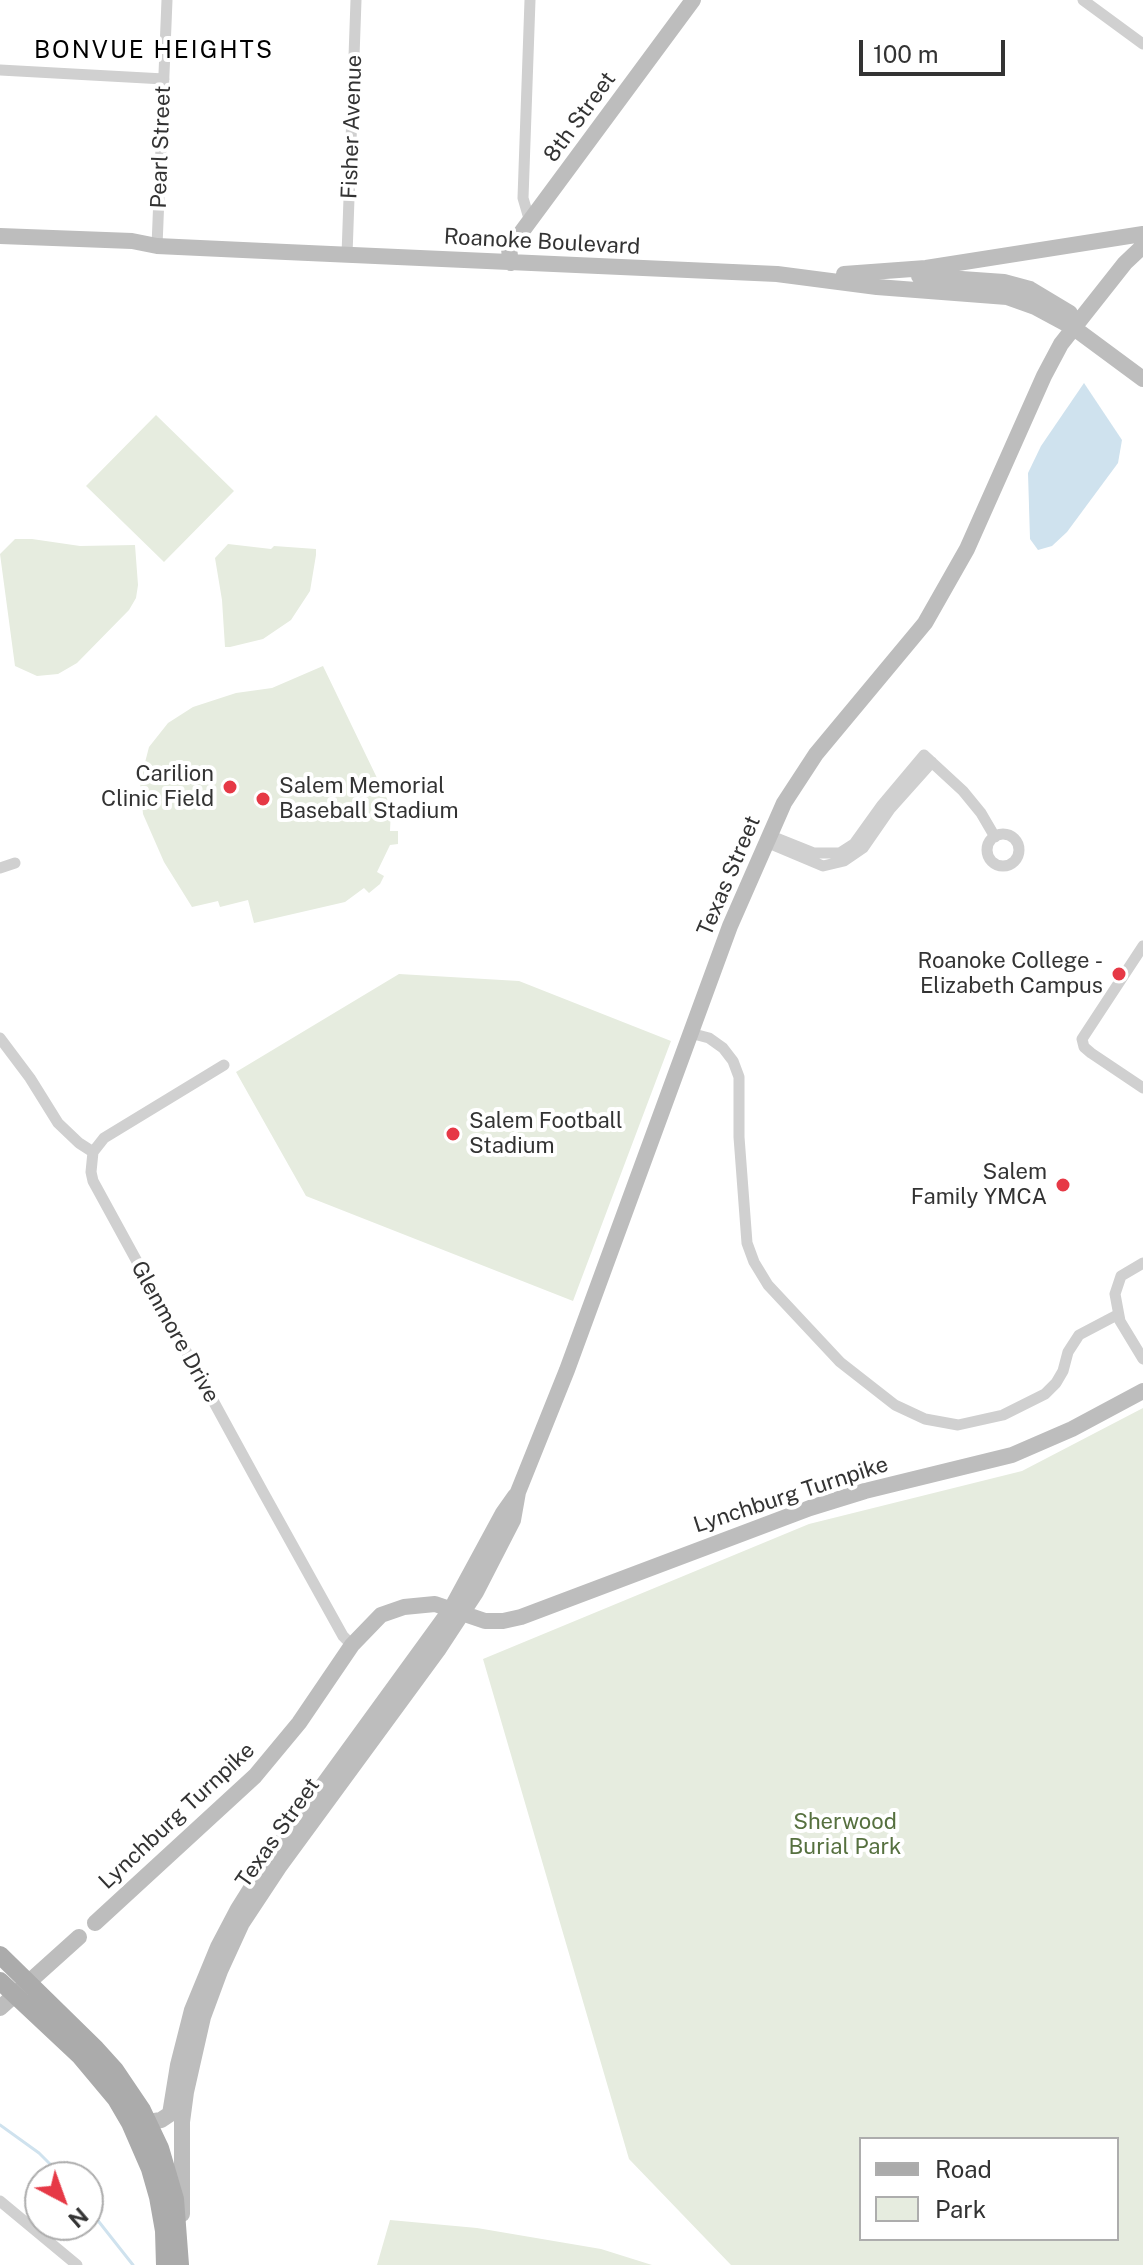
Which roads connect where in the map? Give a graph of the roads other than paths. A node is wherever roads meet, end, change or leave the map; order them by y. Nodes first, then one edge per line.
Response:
1 (167, 0) edge
2 (356, 0) edge
3 (530, 0) edge
4 (693, 0) edge
5 (1083, 0) edge
6 (1143, 44) edge
7 (0, 70) edge
8 (164, 79) junction
9 (530, 222) junction
10 (1143, 234) edge
11 (0, 236) edge
12 (157, 246) junction
13 (1143, 246) edge
14 (347, 255) junction
15 (511, 263) junction
16 (894, 272) junction
17 (798, 276) junction
18 (1074, 328) junction
19 (1143, 379) edge
20 (995, 837) dead end
21 (767, 839) junction
22 (15, 863) dead end
23 (0, 868) edge
24 (1143, 946) edge
25 (690, 1033) junction
26 (0, 1038) edge
27 (224, 1065) dead end
28 (1143, 1088) edge
29 (93, 1152) junction
30 (1143, 1263) edge
31 (1117, 1315) junction
32 (1143, 1359) edge
33 (1143, 1391) edge
34 (456, 1611) junction
35 (352, 1645) junction
36 (95, 1923) dead end
37 (79, 1937) dead end
38 (0, 1955) edge
39 (0, 1981) edge
40 (21, 1989) junction
41 (0, 2008) edge
42 (148, 2122) junction
43 (0, 2201) edge
44 (180, 2239) junction
45 (77, 2265) edge
46 (165, 2265) edge
47 (180, 2265) edge

1 - 8 street, Pearl Street
2 - 14 street, Fisher Avenue
3 - 9 street
4 - 9 main road, 8th Street
5 - 6 street
7 - 8 street
8 - 12 street, Pearl Street
9 - 15 main road, 8th Street
10 - 16 main road
11 - 12 main road, Roanoke Boulevard
12 - 14 main road, Roanoke Boulevard
13 - 18 main road
14 - 15 main road, Roanoke Boulevard
15 - 17 main road, Roanoke Boulevard
16 - 17 main road
16 - 18 main road
17 - 18 main road, Roanoke Boulevard
18 - 19 main road
18 - 21 main road, Texas Street
20 - 21 street
21 - 25 main road, Texas Street
22 - 23 street
24 - 28 street
25 - 31 street
25 - 34 main road, Texas Street
26 - 29 street
27 - 29 street
29 - 35 street, Glenmore Drive
30 - 31 street
31 - 32 street
33 - 34 main road, Lynchburg Turnpike
34 - 35 main road, Lynchburg Turnpike
34 - 42 main road, Texas Street
34 - 44 main road, Texas Street
35 - 36 main road, Lynchburg Turnpike
37 - 40 main road
38 - 40 main road
39 - 40 main road
40 - 41 main road
40 - 42 main road
40 - 46 main road
42 - 44 main road
43 - 45 street
44 - 47 main road

